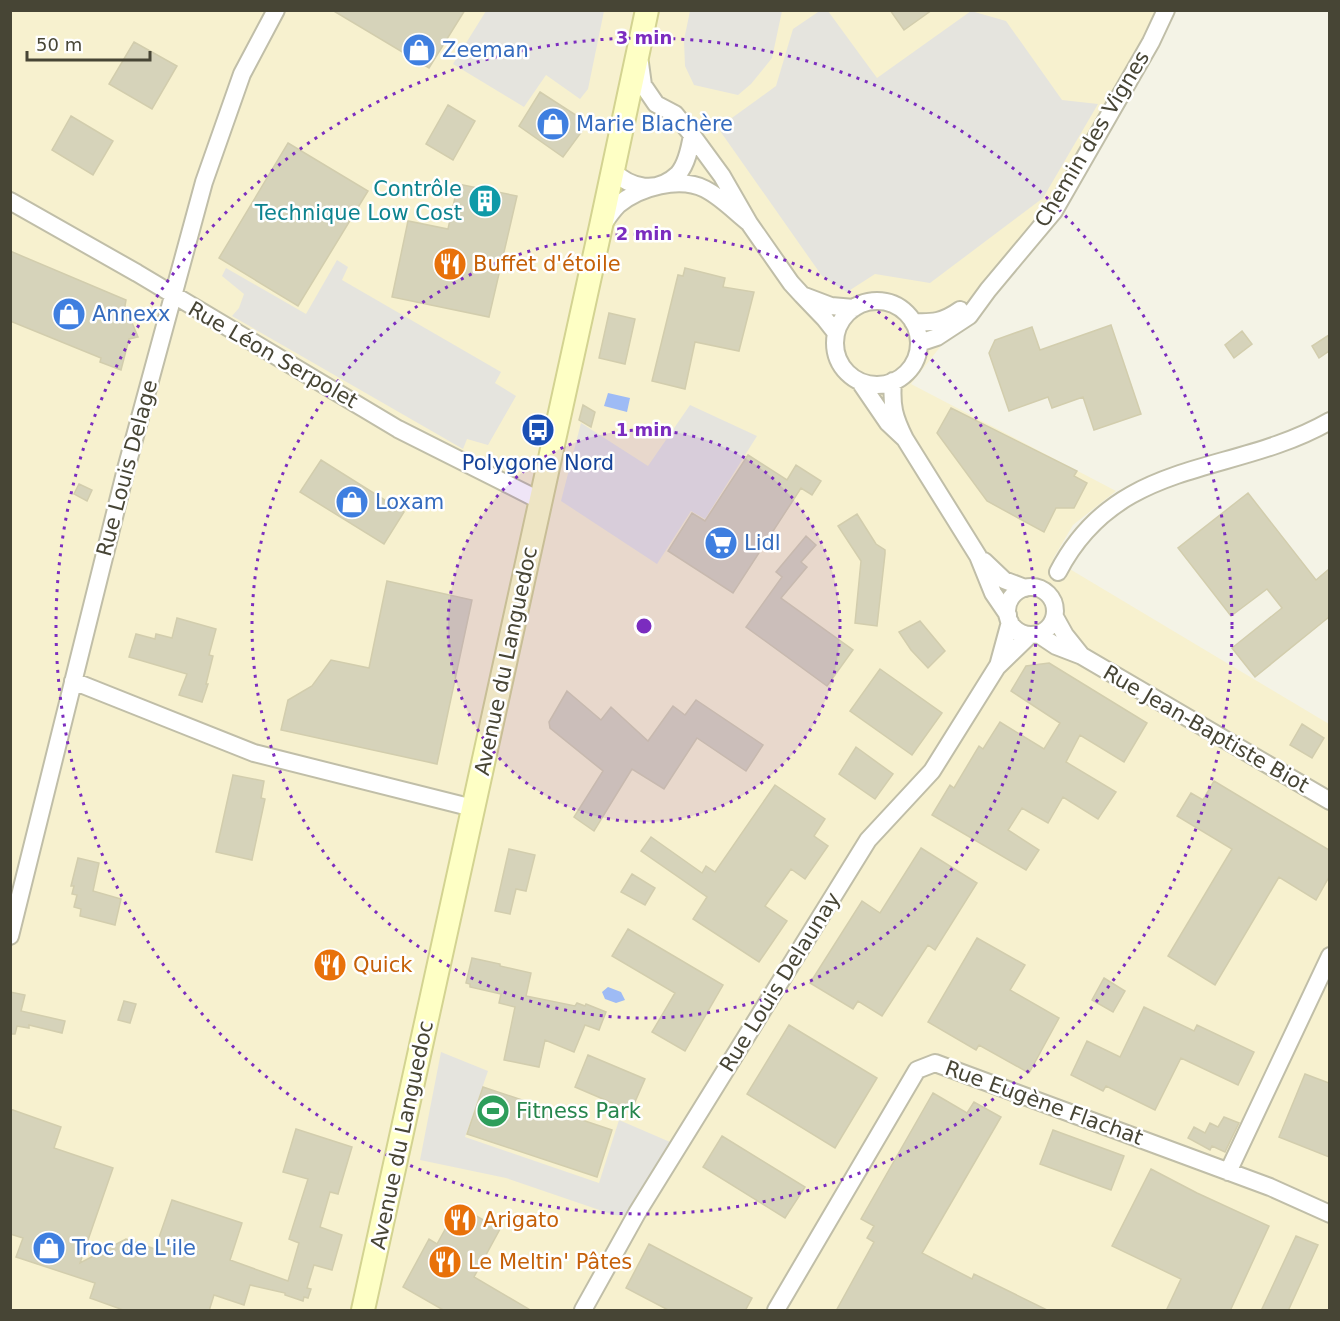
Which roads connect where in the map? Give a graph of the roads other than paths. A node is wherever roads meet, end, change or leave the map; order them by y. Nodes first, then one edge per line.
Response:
1 (276, 10) edge
2 (647, 10) edge
3 (1166, 10) edge
4 (638, 47) junction
5 (656, 104) junction
6 (624, 113) junction
7 (692, 135) junction
8 (612, 170) junction
9 (657, 186) junction
10 (10, 201) edge
11 (749, 223) junction
12 (601, 226) junction
13 (988, 290) junction
14 (802, 295) junction
15 (173, 296) junction
16 (854, 308) junction
17 (913, 322) junction
18 (836, 333) junction
19 (918, 343) junction
20 (893, 381) junction
21 (860, 382) junction
22 (1329, 421) edge
23 (906, 439) junction
24 (541, 501) junction
25 (978, 556) junction
26 (1058, 572) junction
27 (1029, 588) junction
28 (1055, 611) junction
29 (1009, 618) junction
30 (1034, 635) junction
31 (1082, 656) junction
32 (998, 667) junction
33 (73, 681) junction
34 (1329, 801) edge
35 (474, 808) junction
36 (11, 928) edge
37 (1329, 956) edge
38 (1228, 1172) junction
39 (1329, 1214) edge
40 (363, 1311) edge
41 (583, 1311) edge
42 (776, 1311) edge

1 - 15 street, Rue Louis Delage
2 - 4 main road, Avenue du Languedoc
3 - 13 street, Chemin des Vignes
4 - 5 street
4 - 6 main road, Avenue du Languedoc
5 - 6 street
5 - 7 street
6 - 8 main road, Avenue du Languedoc
7 - 9 street
7 - 11 street
8 - 9 street
8 - 12 main road, Avenue du Languedoc
9 - 11 street
9 - 12 street
10 - 15 street, Rue Léon Serpolet
11 - 14 street
12 - 24 main road, Avenue du Languedoc
13 - 17 street, Chemin des Vignes
13 - 19 street, Chemin des Vignes
14 - 16 street
14 - 18 street
15 - 24 street, Rue Léon Serpolet
15 - 33 street, Rue Louis Delage
16 - 17 street
16 - 18 street
17 - 19 street
18 - 21 street
19 - 20 street
20 - 21 street
20 - 23 street
21 - 23 street
22 - 26 street
23 - 25 street
24 - 35 main road, Avenue du Languedoc
25 - 27 street
25 - 29 street
26 - 27 street
26 - 28 street
27 - 28 street
27 - 29 street
28 - 30 street
28 - 31 street, Rue Jean-Baptiste Biot
29 - 30 street
29 - 32 street, Rue Louis Delaunay
30 - 31 street, Rue Jean-Baptiste Biot
30 - 32 street, Rue Louis Delaunay
31 - 34 street, Rue Jean-Baptiste Biot
32 - 41 street, Rue Louis Delaunay
33 - 35 street
33 - 36 street, Rue Louis Delage
35 - 40 main road, Avenue du Languedoc
37 - 38 street
38 - 39 street, Rue Eugène Flachat
38 - 42 street, Rue Eugène Flachat

